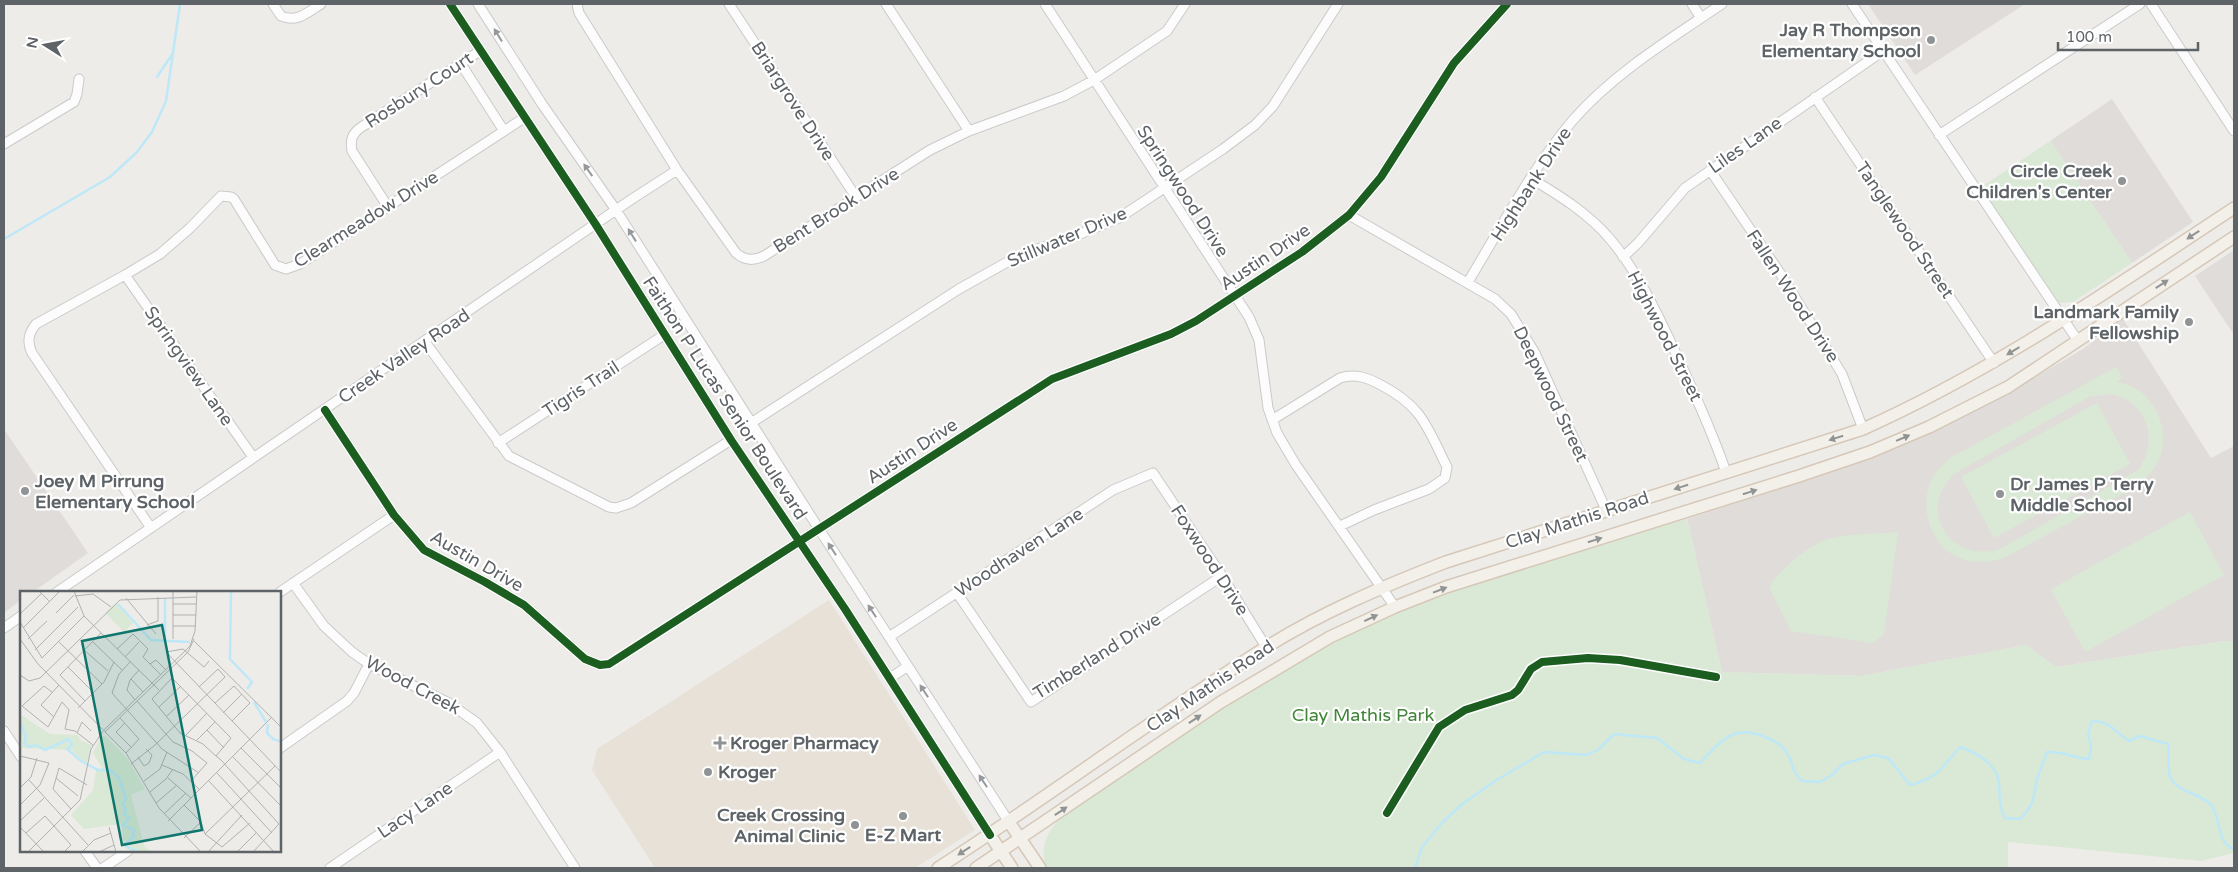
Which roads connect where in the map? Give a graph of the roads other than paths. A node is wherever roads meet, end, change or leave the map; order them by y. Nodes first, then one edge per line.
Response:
1 (273, 4) edge
2 (321, 4) edge
3 (450, 4) edge
4 (478, 4) edge
5 (729, 4) edge
6 (886, 4) edge
7 (1044, 4) edge
8 (1185, 4) edge
9 (1338, 4) edge
10 (1507, 4) edge
11 (1692, 4) edge
12 (1722, 4) edge
13 (1852, 4) edge
14 (2140, 4) edge
15 (2152, 4) edge
16 (576, 5) edge
17 (1701, 18) junction
18 (480, 51) junction
19 (1884, 51) junction
20 (461, 64) junction
21 (79, 79) dead end
22 (1094, 80) junction
23 (1815, 97) junction
24 (524, 118) junction
25 (504, 130) junction
26 (969, 131) junction
27 (2234, 131) edge
28 (1939, 135) junction
29 (4, 144) edge
30 (678, 170) junction
31 (1710, 170) junction
32 (1532, 179) junction
33 (1164, 189) junction
34 (856, 197) junction
35 (388, 206) junction
36 (2234, 208) edge
37 (616, 210) junction
38 (1349, 215) junction
39 (596, 225) junction
40 (2234, 237) edge
41 (1623, 257) junction
42 (125, 276) junction
43 (1468, 282) junction
44 (1234, 296) junction
45 (2064, 320) junction
46 (664, 335) junction
47 (2078, 341) junction
48 (425, 342) junction
49 (1994, 363) junction
50 (325, 410) junction
51 (1272, 420) junction
52 (751, 423) junction
53 (1863, 429) junction
54 (731, 440) junction
55 (498, 443) junction
56 (253, 457) junction
57 (1726, 472) junction
58 (1153, 473) joint
59 (1606, 512) junction
60 (394, 515) junction
61 (1340, 526) junction
62 (151, 528) junction
63 (818, 529) junction
64 (800, 542) junction
65 (1222, 576) junction
66 (293, 583) junction
67 (1383, 589) junction
68 (58, 591) edge
69 (281, 591) edge
70 (957, 593) junction
71 (1395, 608) junction
72 (20, 617) edge
73 (4, 628) edge
74 (889, 637) junction
75 (1266, 647) junction
76 (369, 664) junction
77 (908, 666) junction
78 (890, 678) junction
79 (4, 731) edge
80 (281, 747) edge
81 (500, 752) junction
82 (20, 755) edge
83 (1010, 822) junction
84 (990, 835) junction
85 (1020, 838) junction
86 (86, 852) edge
87 (126, 852) edge
88 (1001, 852) junction
89 (571, 867) edge
90 (97, 868) edge
91 (102, 868) edge
92 (330, 868) edge
93 (938, 868) edge
94 (976, 868) edge
95 (1012, 868) edge
96 (1040, 868) edge

1 - 2 street
3 - 18 street, Faithon P Lucas Senior Boulevard
37 -> 4 street, Faithon P Lucas Senior Boulevard
5 - 34 street, Briargrove Drive
6 - 26 street
7 - 22 street, Springwood Drive
8 - 22 street, Bent Brook Drive
9 - 33 street, Stillwater Drive
10 - 38 street, Austin Drive
11 - 17 street
12 - 17 street, Highbank Drive
13 - 19 street
14 - 28 street
15 - 27 street
16 - 30 street, Bent Brook Drive
17 - 32 street, Highbank Drive
18 - 20 street, Rosbury Court
18 - 24 street, Faithon P Lucas Senior Boulevard
19 - 23 street, Liles Lane
19 - 28 street
20 - 25 street
20 - 35 street, Rosbury Court
21 - 29 street
22 - 26 street, Bent Brook Drive
22 - 33 street, Springwood Drive
23 - 31 street, Liles Lane
23 - 49 street, Tanglewood Street
24 - 25 street, Clearmeadow Drive
24 - 39 street, Faithon P Lucas Senior Boulevard
25 - 35 street, Clearmeadow Drive
26 - 34 street, Bent Brook Drive
28 - 45 street
30 - 34 street, Bent Brook Drive
30 - 37 street, Creek Valley Road
31 - 41 street, Liles Lane
31 - 53 street, Fallen Wood Drive
32 - 41 street, Highwood Street
32 - 43 street, Highbank Drive
33 - 44 street, Springwood Drive
33 - 52 street, Stillwater Drive
35 - 42 street, Clearmeadow Drive
36 -> 45 main road, Clay Mathis Road
37 - 39 street, Creek Valley Road
52 -> 37 street, Faithon P Lucas Senior Boulevard
38 - 43 street, Deepwood Street
38 - 44 street, Austin Drive
39 - 46 street, Faithon P Lucas Senior Boulevard
39 - 48 street, Creek Valley Road
47 -> 40 main road, Clay Mathis Road
41 - 57 street, Highwood Street
42 - 56 street, Springview Lane
42 - 62 street, Clearmeadow Drive
43 - 59 street, Deepwood Street
44 - 51 street, Springwood Drive
44 - 63 street, Austin Drive
45 - 47 street
45 -> 49 main road, Clay Mathis Road
46 - 54 street, Faithon P Lucas Senior Boulevard
46 - 55 street, Tigris Trail
71 -> 47 main road, Clay Mathis Road
48 - 50 street, Creek Valley Road
48 - 55 street
49 - 53 main road, Clay Mathis Road
50 - 56 street, Creek Valley Road
50 - 60 street, Austin Drive
51 - 61 street, Springwood Drive
51 - 61 street
52 - 63 street, Faithon P Lucas Senior Boulevard
53 -> 57 main road, Clay Mathis Road
54 - 55 street
54 - 64 street, Faithon P Lucas Senior Boulevard
56 - 62 street, Creek Valley Road
57 -> 59 main road, Clay Mathis Road
58 - 65 street, Foxwood Drive
58 - 70 street, Woodhaven Lane
59 - 67 main road, Clay Mathis Road
60 - 64 street, Austin Drive
60 - 66 street
61 - 67 street, Springwood Drive
62 - 68 street, Creek Valley Road
63 - 64 street, Austin Drive
74 -> 63 street, Faithon P Lucas Senior Boulevard
64 - 78 street, Faithon P Lucas Senior Boulevard
65 - 70 street, Timberland Drive
65 - 75 street, Foxwood Drive
66 - 69 street
66 - 76 street, Wood Creek
67 - 71 street, Springwood Drive
67 - 75 main road, Clay Mathis Road
70 - 74 street, Woodhaven Lane
85 -> 71 main road, Clay Mathis Road
72 - 73 street
74 - 77 street, Faithon P Lucas Senior Boulevard
75 - 83 main road, Clay Mathis Road
76 - 80 street
76 - 81 street, Wood Creek
77 - 78 street
83 -> 77 street, Faithon P Lucas Senior Boulevard
78 - 84 street, Faithon P Lucas Senior Boulevard
79 - 82 street
81 - 89 street, Wood Creek
81 - 92 street, Lacy Lane
83 - 84 main road, Clay Mathis Road
83 - 85 main road, Faithon P Lucas Senior Boulevard
84 - 88 main road, Faithon P Lucas Senior Boulevard
84 -> 93 main road, Clay Mathis Road
85 - 88 main road, Clay Mathis Road
85 - 96 main road, Faithon P Lucas Senior Boulevard
86 - 90 street
87 - 91 street
88 - 94 main road, Clay Mathis Road
88 - 95 main road, Faithon P Lucas Senior Boulevard

